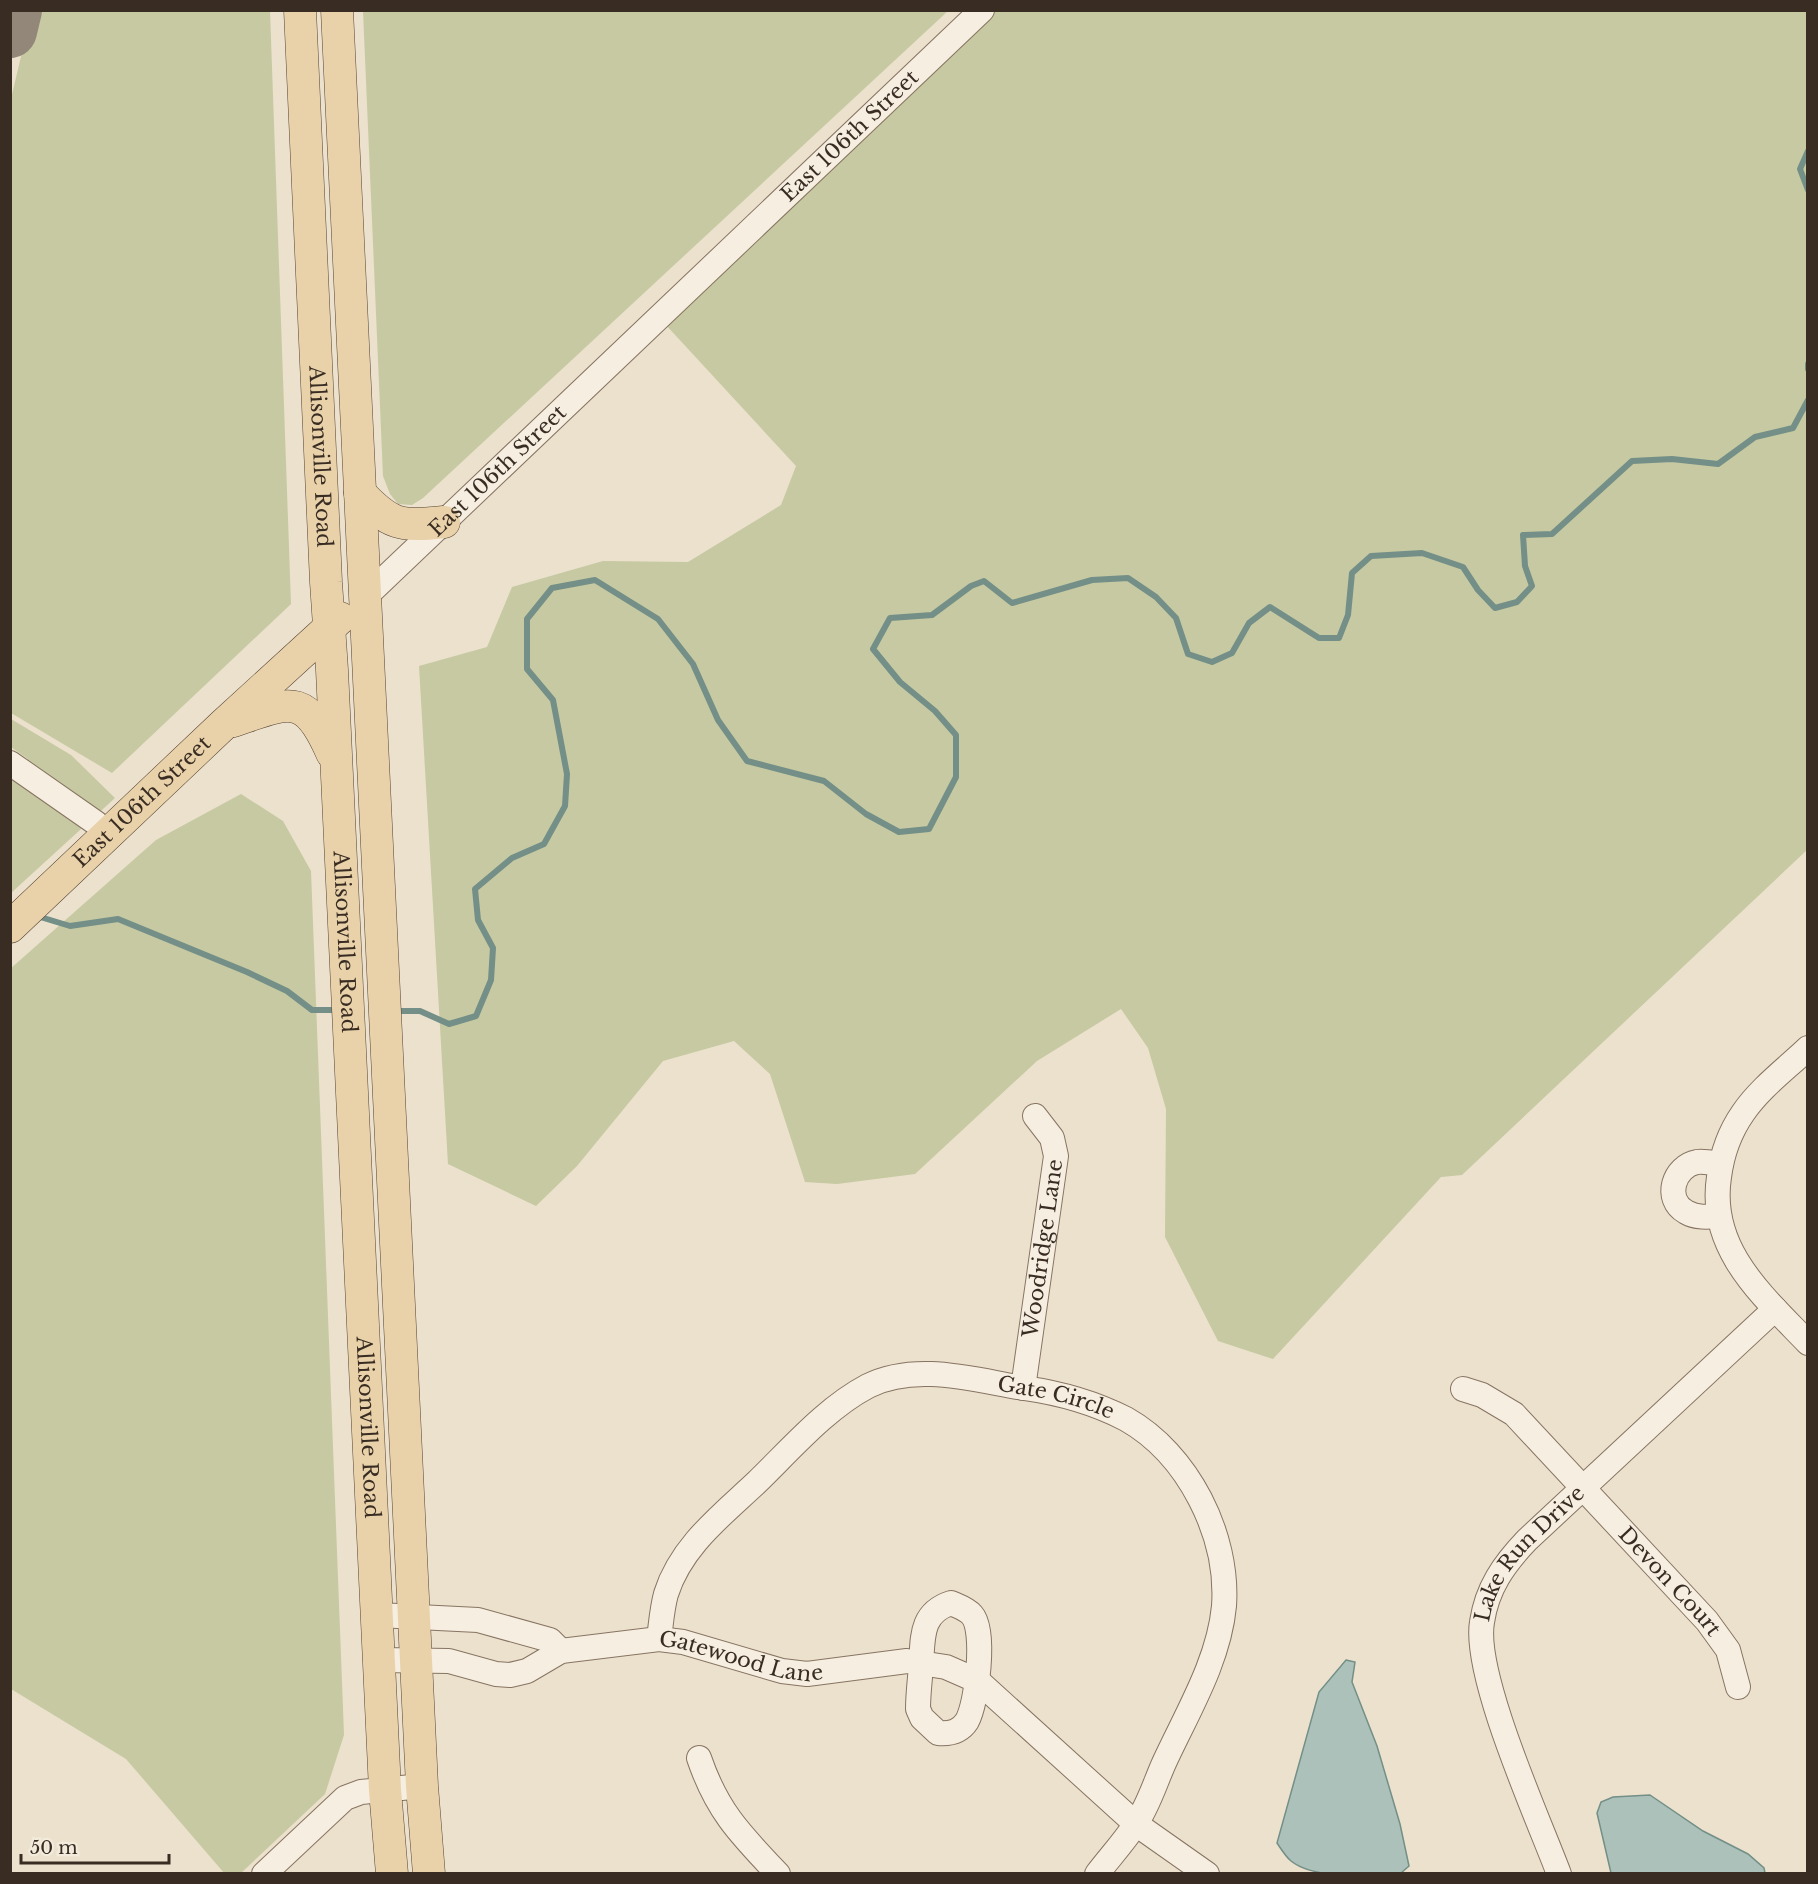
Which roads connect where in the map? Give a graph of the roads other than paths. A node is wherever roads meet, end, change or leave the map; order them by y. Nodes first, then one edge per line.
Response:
1 (300, 10) edge
2 (337, 10) edge
3 (982, 10) edge
4 (360, 493) junction
5 (444, 522) junction
6 (365, 597) junction
7 (329, 628) junction
8 (224, 724) junction
9 (336, 761) junction
10 (10, 763) edge
11 (107, 836) junction
12 (10, 927) edge
13 (1808, 1048) edge
14 (1035, 1116) dead end
15 (1721, 1164) junction
16 (1719, 1216) junction
17 (1775, 1309) junction
18 (1808, 1343) edge
19 (1023, 1388) junction
20 (1463, 1389) dead end
21 (1583, 1487) junction
22 (378, 1615) junction
23 (415, 1618) junction
24 (659, 1639) junction
25 (561, 1651) junction
26 (380, 1660) junction
27 (417, 1661) junction
28 (922, 1663) junction
29 (978, 1681) junction
30 (1738, 1687) dead end
31 (699, 1758) dead end
32 (422, 1786) junction
33 (385, 1790) junction
34 (1136, 1824) junction
35 (1552, 1871) edge
36 (264, 1874) edge
37 (392, 1874) edge
38 (429, 1874) edge
39 (778, 1874) edge
40 (1096, 1874) edge
41 (1207, 1874) edge

1 - 7 main road, Allisonville Road
2 - 4 main road, Allisonville Road
3 - 5 street, East 106th Street
4 - 5 main road
4 - 6 main road, Allisonville Road
5 - 6 street, East 106th Street
6 - 7 main road, East 106th Street
6 - 23 main road, Allisonville Road
7 - 8 main road, East 106th Street
7 - 9 main road, Allisonville Road
8 - 9 main road
8 - 11 main road, East 106th Street
9 - 22 main road, Allisonville Road
10 - 11 street
11 - 12 main road, East 106th Street
13 - 15 street
14 - 19 street, Woodridge Lane
15 - 16 street
15 - 16 street
16 - 17 street
17 - 18 street
17 - 21 street, Lake Run Drive
19 - 24 street, Gate Circle
19 - 34 street, Gate Circle
20 - 21 street, Devon Court
21 - 30 street, Devon Court
21 - 35 street, Lake Run Drive
22 - 23 street
22 - 26 main road, Allisonville Road
23 - 25 street
23 - 27 main road, Allisonville Road
24 - 25 street, Gatewood Lane
24 - 28 street, Gatewood Lane
25 - 27 street, Gatewood Lane
26 - 27 street, Gatewood Lane
26 - 33 main road, Allisonville Road
27 - 32 main road, Allisonville Road
28 - 29 street, Gatewood Lane
28 - 29 street
28 - 29 street
29 - 34 street, Gatewood Lane
31 - 39 street
32 - 33 street
32 - 38 main road, Allisonville Road
33 - 36 street
33 - 37 main road, Allisonville Road
34 - 40 street, Gate Circle
34 - 41 street, Gatewood Lane

